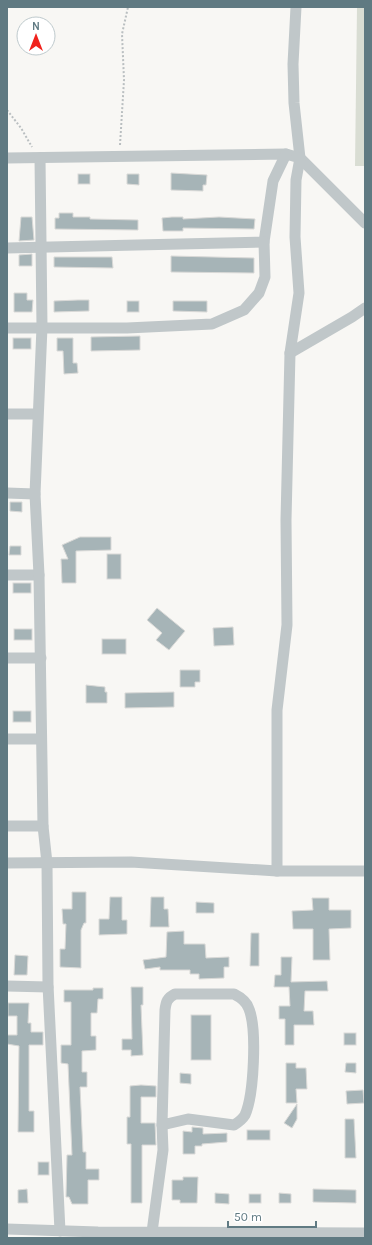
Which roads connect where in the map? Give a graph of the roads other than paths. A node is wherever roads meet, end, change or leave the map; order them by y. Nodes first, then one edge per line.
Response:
1 (296, 7) edge
2 (286, 154) junction
3 (7, 158) edge
4 (40, 158) junction
5 (300, 158) junction
6 (365, 223) edge
7 (264, 242) junction
8 (42, 247) junction
9 (7, 248) edge
10 (365, 308) edge
11 (42, 327) junction
12 (7, 328) edge
13 (290, 353) junction
14 (7, 414) edge
15 (37, 414) junction
16 (7, 494) edge
17 (36, 494) junction
18 (39, 574) junction
19 (7, 575) edge
20 (7, 658) edge
21 (41, 658) junction
22 (7, 739) edge
23 (40, 739) junction
24 (7, 826) edge
25 (43, 826) junction
26 (47, 862) junction
27 (7, 863) edge
28 (365, 871) edge
29 (277, 872) junction
30 (7, 986) edge
31 (48, 987) junction
32 (162, 1125) junction
33 (7, 1230) edge
34 (60, 1231) junction
35 (152, 1232) junction
36 (365, 1233) edge
37 (98, 1235) edge

1 - 5 street
2 - 4 street
2 - 5 street
2 - 7 street
3 - 4 street
4 - 8 street
5 - 6 street
5 - 13 street
7 - 8 street
7 - 11 street
8 - 9 street
8 - 11 street
10 - 13 street
11 - 12 street
11 - 15 street
13 - 29 street
14 - 15 street
15 - 17 street
16 - 17 street
17 - 18 street
18 - 19 street
18 - 21 street
20 - 21 street
21 - 23 street
22 - 23 street
23 - 25 street
24 - 25 street
25 - 26 street
26 - 27 street
26 - 29 street
26 - 31 street
28 - 29 street
30 - 31 street
31 - 34 street
32 - 32 street
32 - 35 street
33 - 34 street
34 - 37 street
35 - 36 street
35 - 37 street

